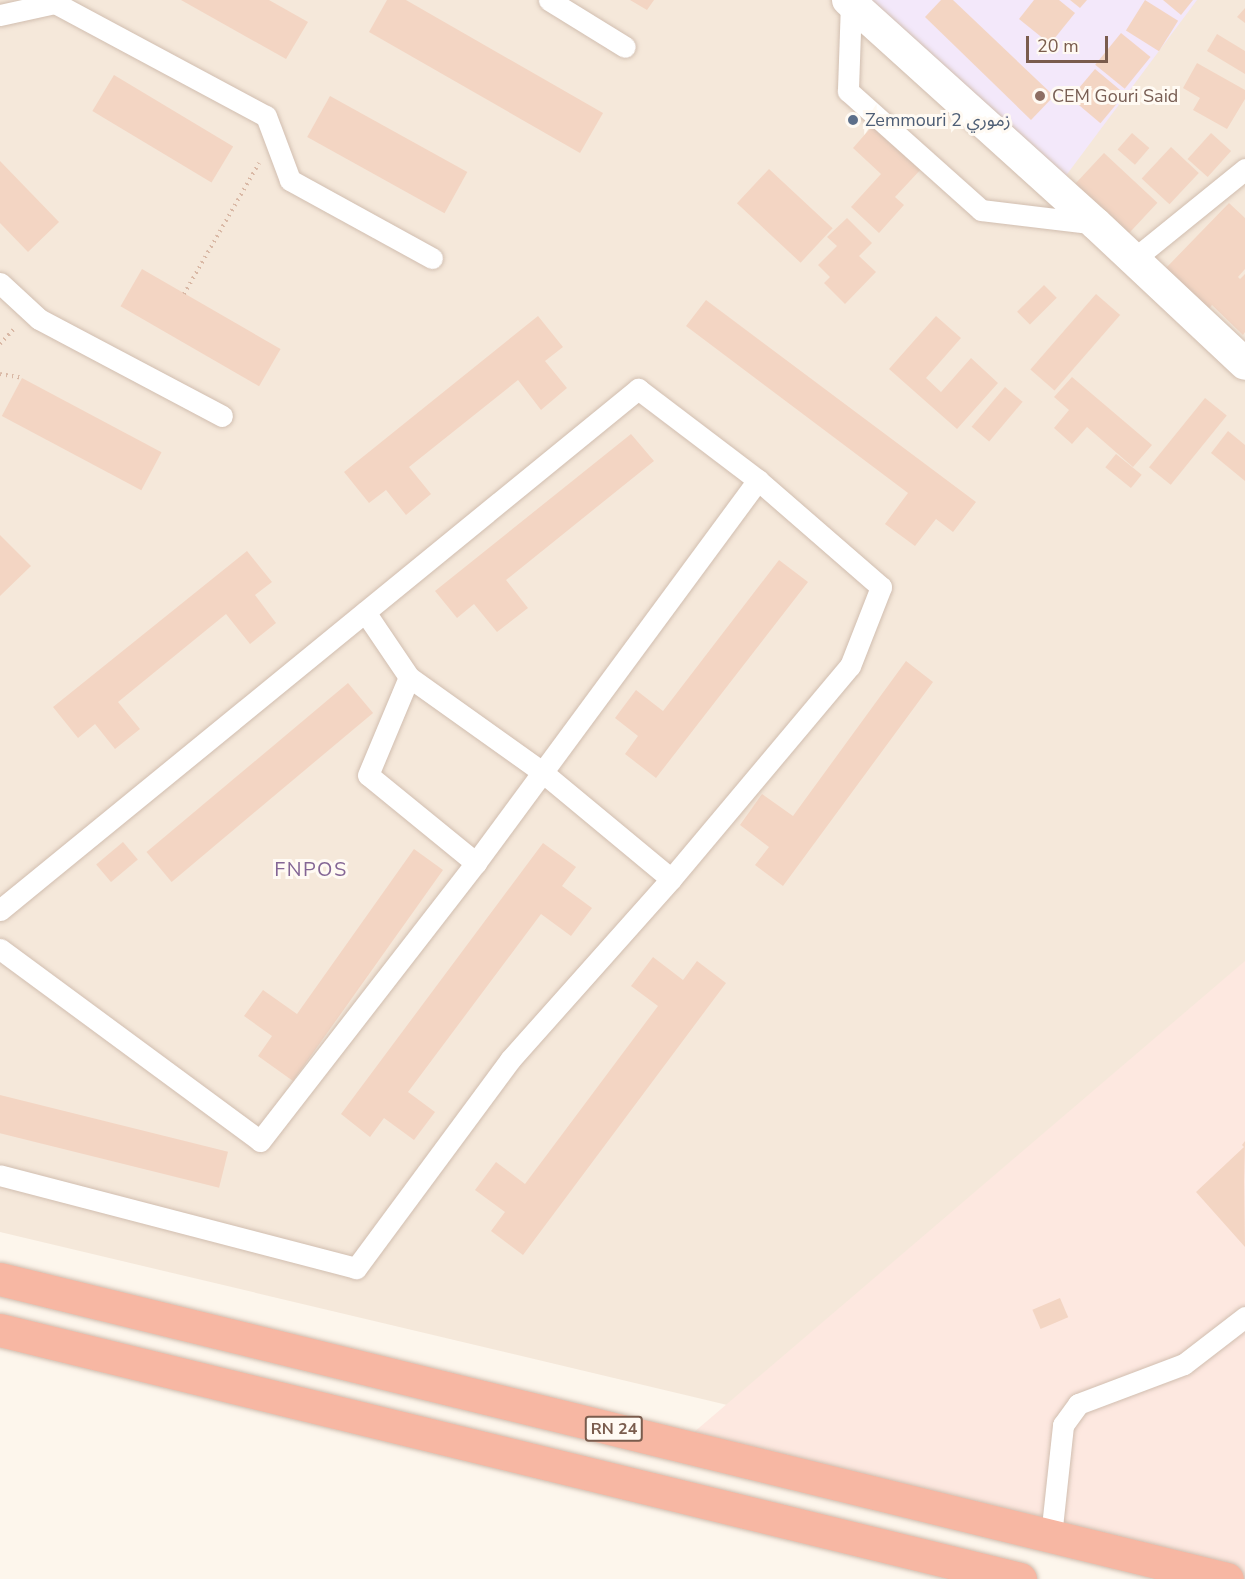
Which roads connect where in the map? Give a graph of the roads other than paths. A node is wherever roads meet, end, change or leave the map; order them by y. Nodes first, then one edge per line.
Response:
1 (549, 0) edge
2 (54, 2) edge
3 (849, 2) edge
4 (0, 15) edge
5 (625, 47) dead end
6 (1245, 169) edge
7 (1096, 224) junction
8 (432, 258) dead end
9 (1134, 259) junction
10 (0, 283) edge
11 (1245, 364) edge
12 (222, 416) dead end
13 (758, 480) junction
14 (365, 612) junction
15 (409, 677) junction
16 (542, 771) junction
17 (476, 863) junction
18 (671, 879) junction
19 (0, 910) edge
20 (0, 949) edge
21 (0, 1175) edge
22 (0, 1279) edge
23 (1245, 1317) edge
24 (0, 1330) edge
25 (1051, 1536) junction
26 (1020, 1579) edge
27 (1227, 1579) edge

1 - 5 street
2 - 4 street
2 - 8 street
3 - 7 street
3 - 7 street
6 - 9 street
7 - 9 street
9 - 11 street
10 - 12 street
13 - 14 street
13 - 16 street
13 - 18 street
14 - 15 street
14 - 19 street
15 - 16 street
15 - 17 street
16 - 17 street
16 - 18 street
17 - 20 street
18 - 21 street
22 - 25 highway, RN 24
23 - 25 street
24 - 26 highway
25 - 27 highway, RN 24

